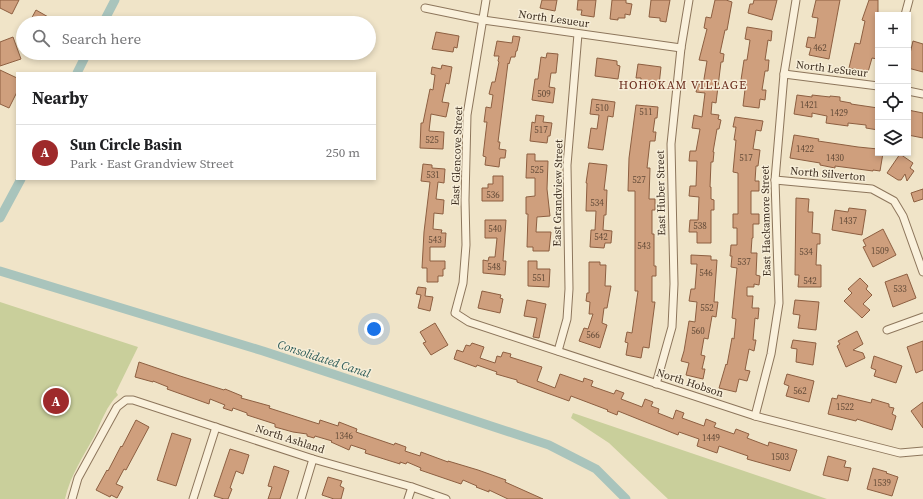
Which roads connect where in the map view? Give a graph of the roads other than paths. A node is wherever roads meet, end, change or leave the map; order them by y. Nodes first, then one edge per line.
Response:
1 (486, 0) edge
2 (689, 0) edge
3 (796, 0) edge
4 (909, 0) edge
5 (425, 8) dead end
6 (906, 12) edge
7 (483, 20) junction
8 (578, 34) junction
9 (681, 48) junction
10 (784, 74) junction
11 (875, 86) edge
12 (911, 92) edge
13 (923, 94) edge
14 (775, 180) junction
15 (923, 272) edge
16 (455, 313) joint
17 (923, 317) edge
18 (887, 330) dead end
19 (558, 351) junction
20 (656, 384) junction
21 (755, 416) junction
22 (216, 427) junction
23 (923, 451) edge
24 (313, 459) junction
25 (412, 487) junction
26 (72, 499) edge
27 (193, 499) edge
28 (301, 499) edge
29 (408, 499) edge
30 (446, 499) edge

1 - 7 street, East Glencove Street
2 - 9 street, East Huber Street
3 - 10 street, East Hackamore Street
4 - 6 street
5 - 7 street, North Lesueur
7 - 8 street, North Lesueur
7 - 16 street, East Glencove Street
8 - 9 street, North Lesueur
8 - 19 street, East Grandview Street
9 - 20 street, East Huber Street
10 - 11 street, North LeSueur
10 - 14 street, East Hackamore Street
12 - 13 street
14 - 15 street, North Silverton
14 - 21 street, East Hackamore Street
16 - 19 street, North Hobson
17 - 18 street
19 - 20 street, North Hobson
20 - 21 street, North Hobson
21 - 23 street, North Hobson
22 - 24 street, North Ashland
22 - 26 street, North Ashland
22 - 27 street
24 - 25 street, North Ashland
24 - 28 street
25 - 29 street
25 - 30 street, North Ashland

